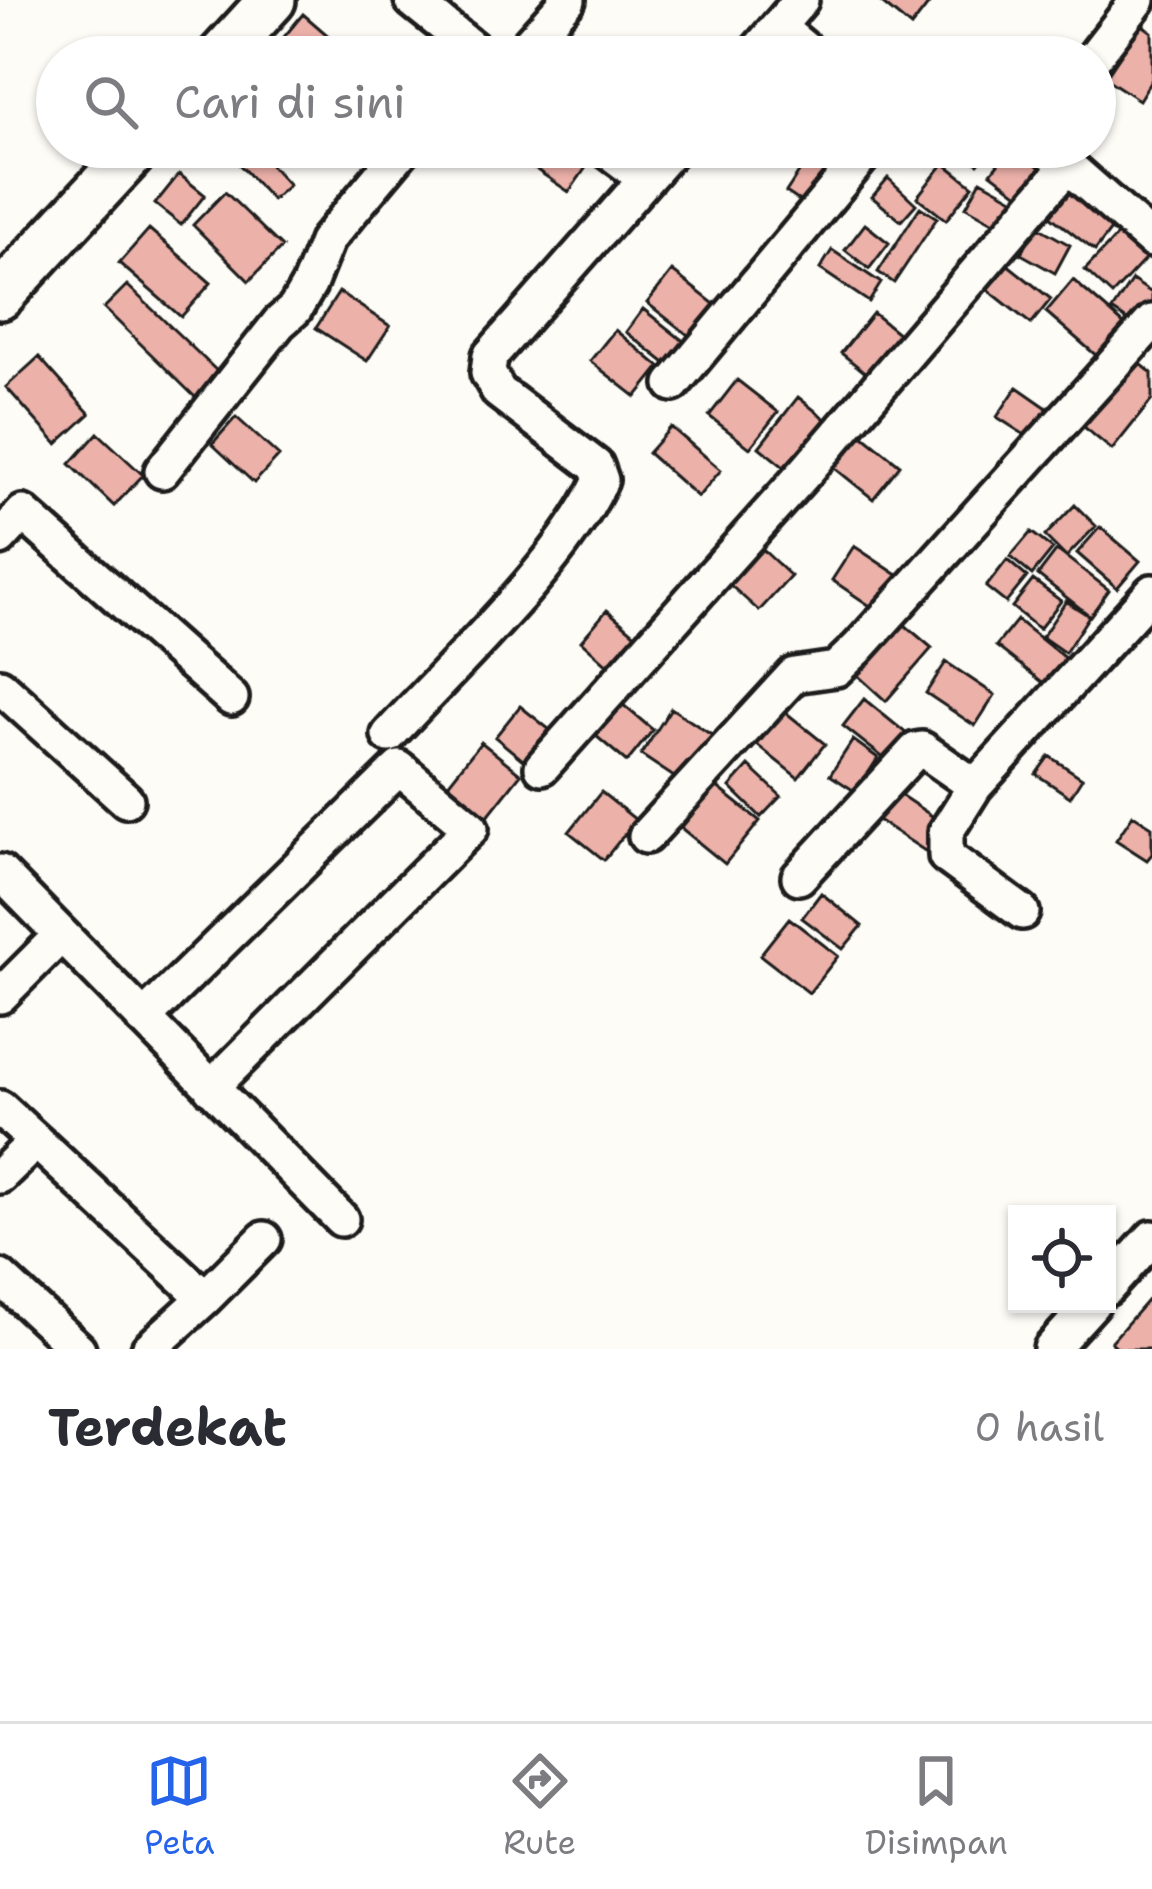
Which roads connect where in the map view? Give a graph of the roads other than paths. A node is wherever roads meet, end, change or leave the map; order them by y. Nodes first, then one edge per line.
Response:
1 (272, 0) edge
2 (412, 0) edge
3 (568, 0) edge
4 (801, 0) edge
5 (1140, 0) edge
6 (1152, 8) edge
7 (778, 26) junction
8 (239, 36) edge
9 (456, 36) edge
10 (536, 36) edge
11 (770, 36) edge
12 (790, 36) edge
13 (1111, 36) edge
14 (119, 168) edge
15 (387, 168) edge
16 (631, 168) edge
17 (656, 168) edge
18 (853, 168) edge
19 (1047, 168) edge
20 (1071, 168) edge
21 (646, 179) junction
22 (1152, 240) edge
23 (0, 296) edge
24 (1152, 322) edge
25 (673, 384) dead end
26 (162, 471) dead end
27 (0, 538) edge
28 (1152, 592) edge
29 (0, 686) edge
30 (230, 698) dead end
31 (389, 735) dead end
32 (542, 767) dead end
33 (975, 786) junction
34 (126, 800) dead end
35 (646, 836) dead end
36 (0, 872) edge
37 (799, 877) dead end
38 (1022, 912) dead end
39 (61, 935) junction
40 (0, 996) edge
41 (143, 1019) junction
42 (211, 1088) junction
43 (0, 1108) edge
44 (36, 1141) junction
45 (0, 1176) edge
46 (341, 1219) dead end
47 (1152, 1238) edge
48 (264, 1239) dead end
49 (0, 1277) edge
50 (1116, 1278) edge
51 (205, 1298) junction
52 (1084, 1313) edge
53 (78, 1349) edge
54 (149, 1349) edge
55 (1051, 1349) edge

1 - 8 main road
2 - 9 street
3 - 10 street
4 - 7 street
5 - 6 street
5 - 13 street
7 - 11 street
7 - 12 street
14 - 23 main road
15 - 26 street
16 - 21 street
17 - 21 street
18 - 25 street
19 - 32 street
20 - 22 street
21 - 31 street
24 - 35 street
27 - 30 street
28 - 33 street
29 - 34 street
33 - 37 street
33 - 38 street
36 - 39 street
39 - 40 street
39 - 41 street
41 - 42 street
41 - 42 street
42 - 46 street
43 - 44 street
44 - 45 street
44 - 51 street
47 - 50 street
48 - 51 street
49 - 53 street
51 - 54 street
52 - 55 street

